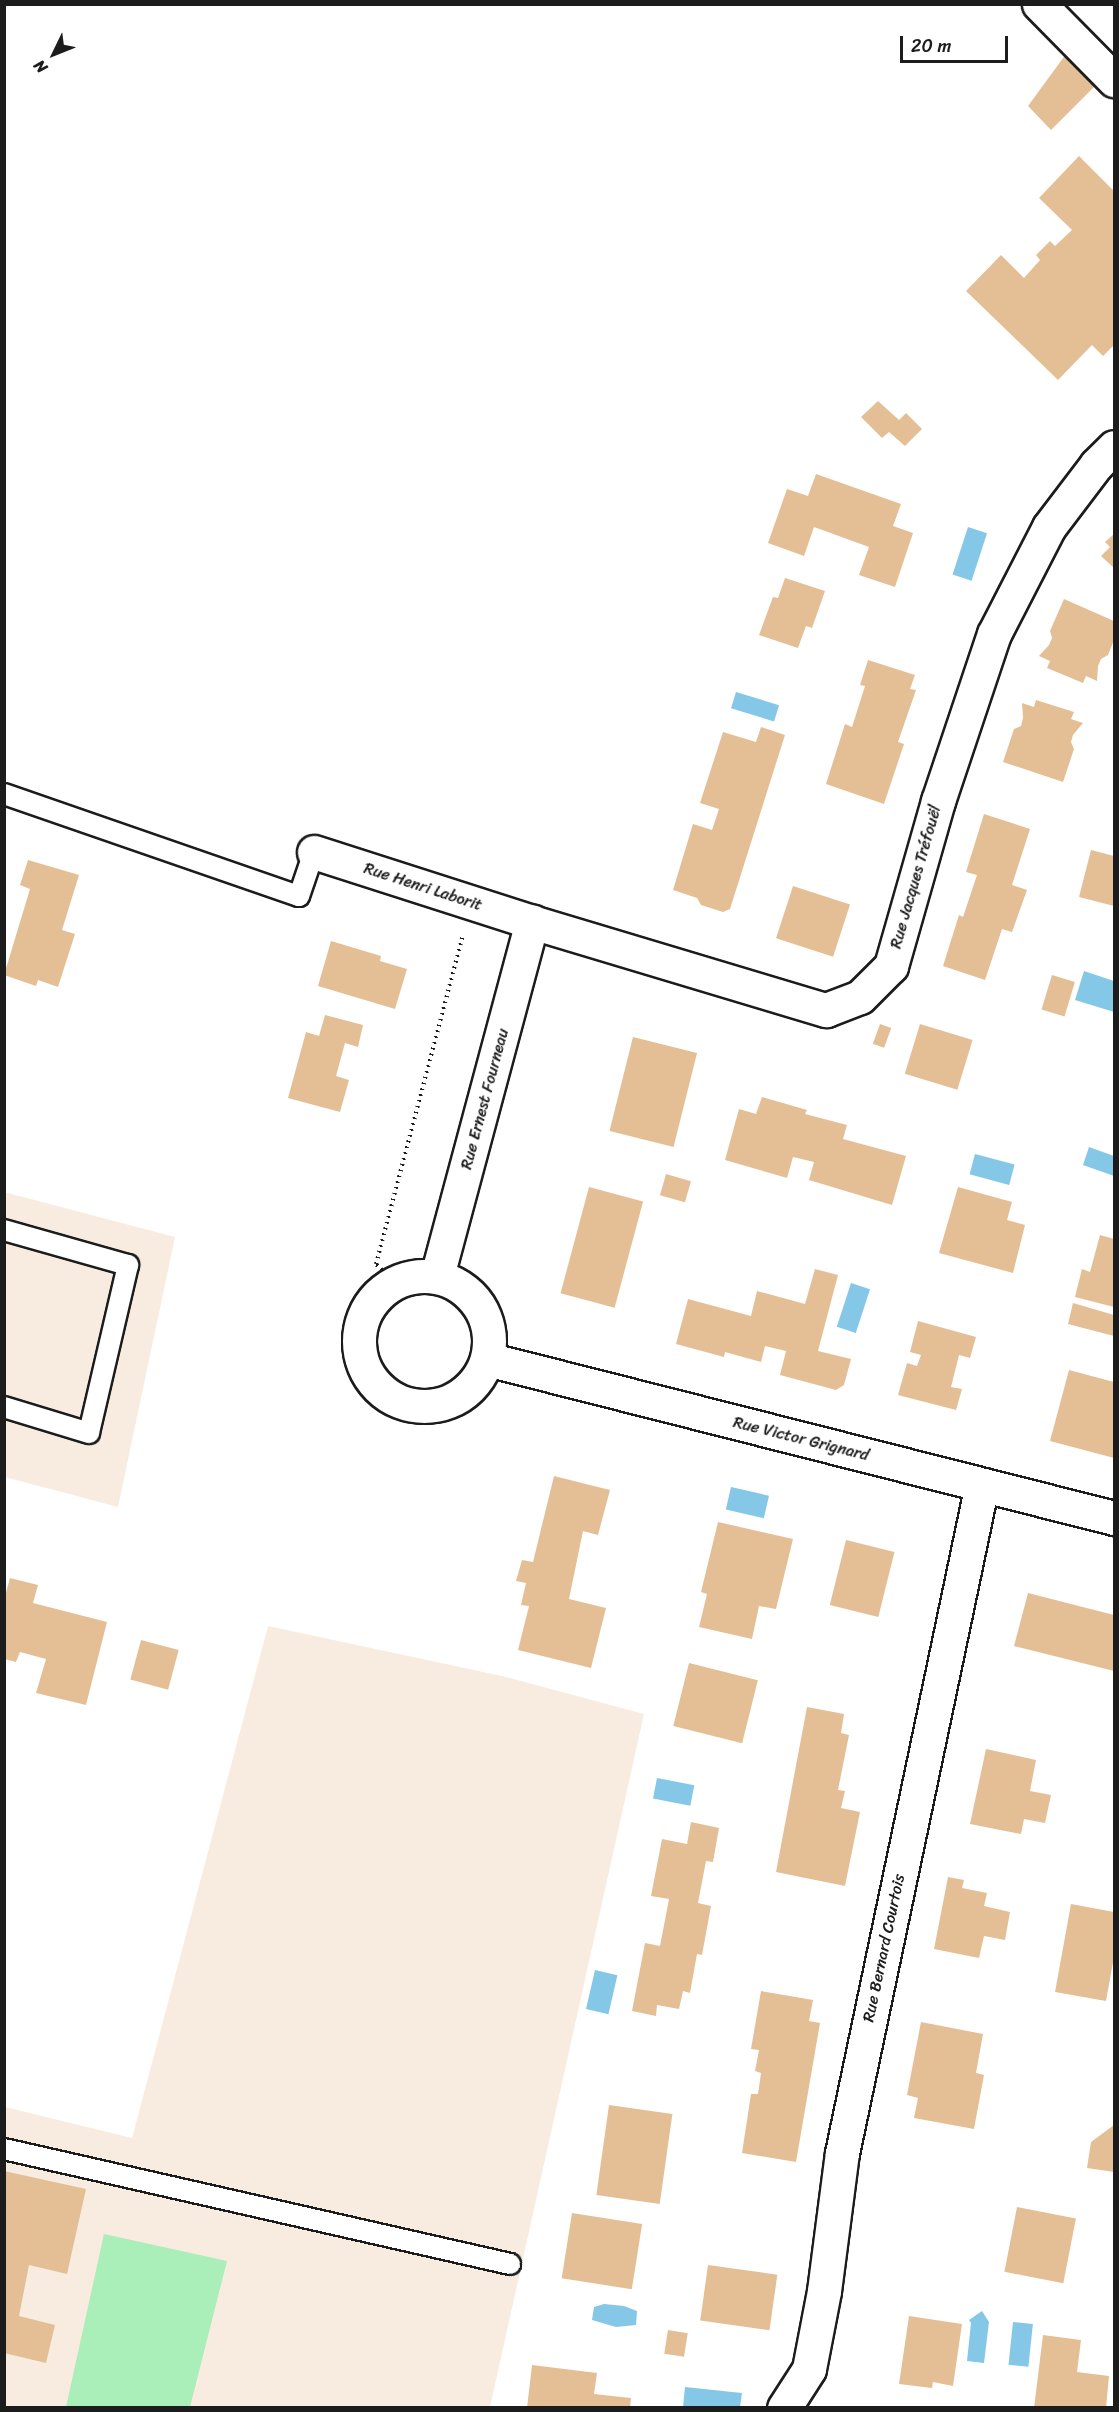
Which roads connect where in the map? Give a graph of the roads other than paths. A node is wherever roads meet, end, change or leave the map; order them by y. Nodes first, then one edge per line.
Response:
1 (1039, 4) edge
2 (1114, 80) edge
3 (1114, 447) edge
4 (4, 794) edge
5 (314, 852) joint
6 (532, 922) junction
7 (4, 1230) edge
8 (437, 1276) junction
9 (487, 1359) junction
10 (4, 1407) edge
11 (982, 1484) junction
12 (1114, 1518) edge
13 (4, 2149) edge
14 (510, 2264) dead end
15 (784, 2408) edge

1 - 2 street
3 - 6 street, Rue Jacques Tréfouël
4 - 5 lane
5 - 6 street, Rue Henri Laborit
6 - 8 street, Rue Ernest Fourneau
7 - 10 lane
8 - 9 street
8 - 9 street
9 - 11 street, Rue Victor Grignard
11 - 12 street, Rue Victor Grignard
11 - 15 street, Rue Bernard Courtois
13 - 14 lane

